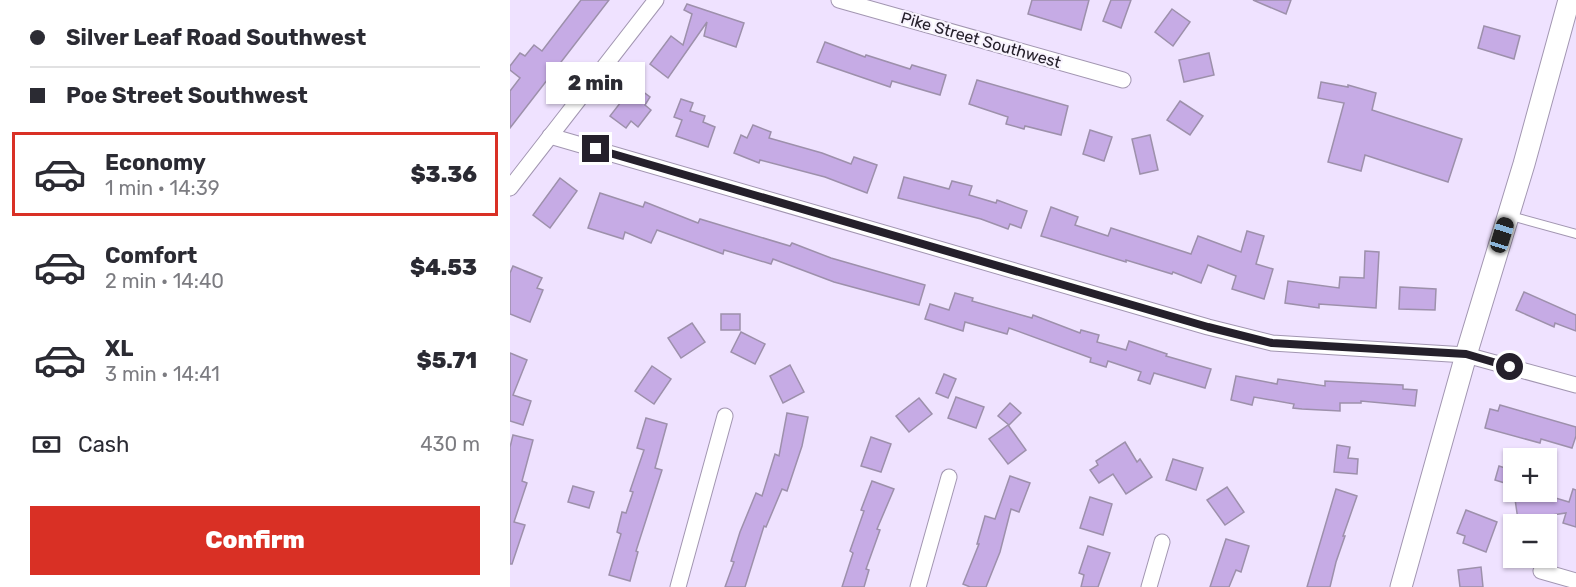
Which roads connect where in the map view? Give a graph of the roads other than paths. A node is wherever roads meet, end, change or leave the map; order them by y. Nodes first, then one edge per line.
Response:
1 (656, 0) edge
2 (839, 0) edge
3 (1569, 0) edge
4 (1123, 80) dead end
5 (550, 135) junction
6 (510, 188) edge
7 (1508, 215) junction
8 (1576, 234) edge
9 (1466, 354) junction
10 (1576, 385) edge
11 (725, 416) dead end
12 (949, 477) dead end
13 (1162, 543) dead end
14 (1541, 571) dead end
15 (1576, 582) edge
16 (678, 587) edge
17 (918, 587) edge
18 (1149, 587) edge
19 (1401, 587) edge

1 - 5 street
2 - 4 street, Pike Street Southwest
3 - 7 street
5 - 6 street
5 - 9 street
7 - 8 lane
7 - 9 street
9 - 10 street
9 - 19 street
11 - 16 street
12 - 17 street
13 - 18 street
14 - 15 street

